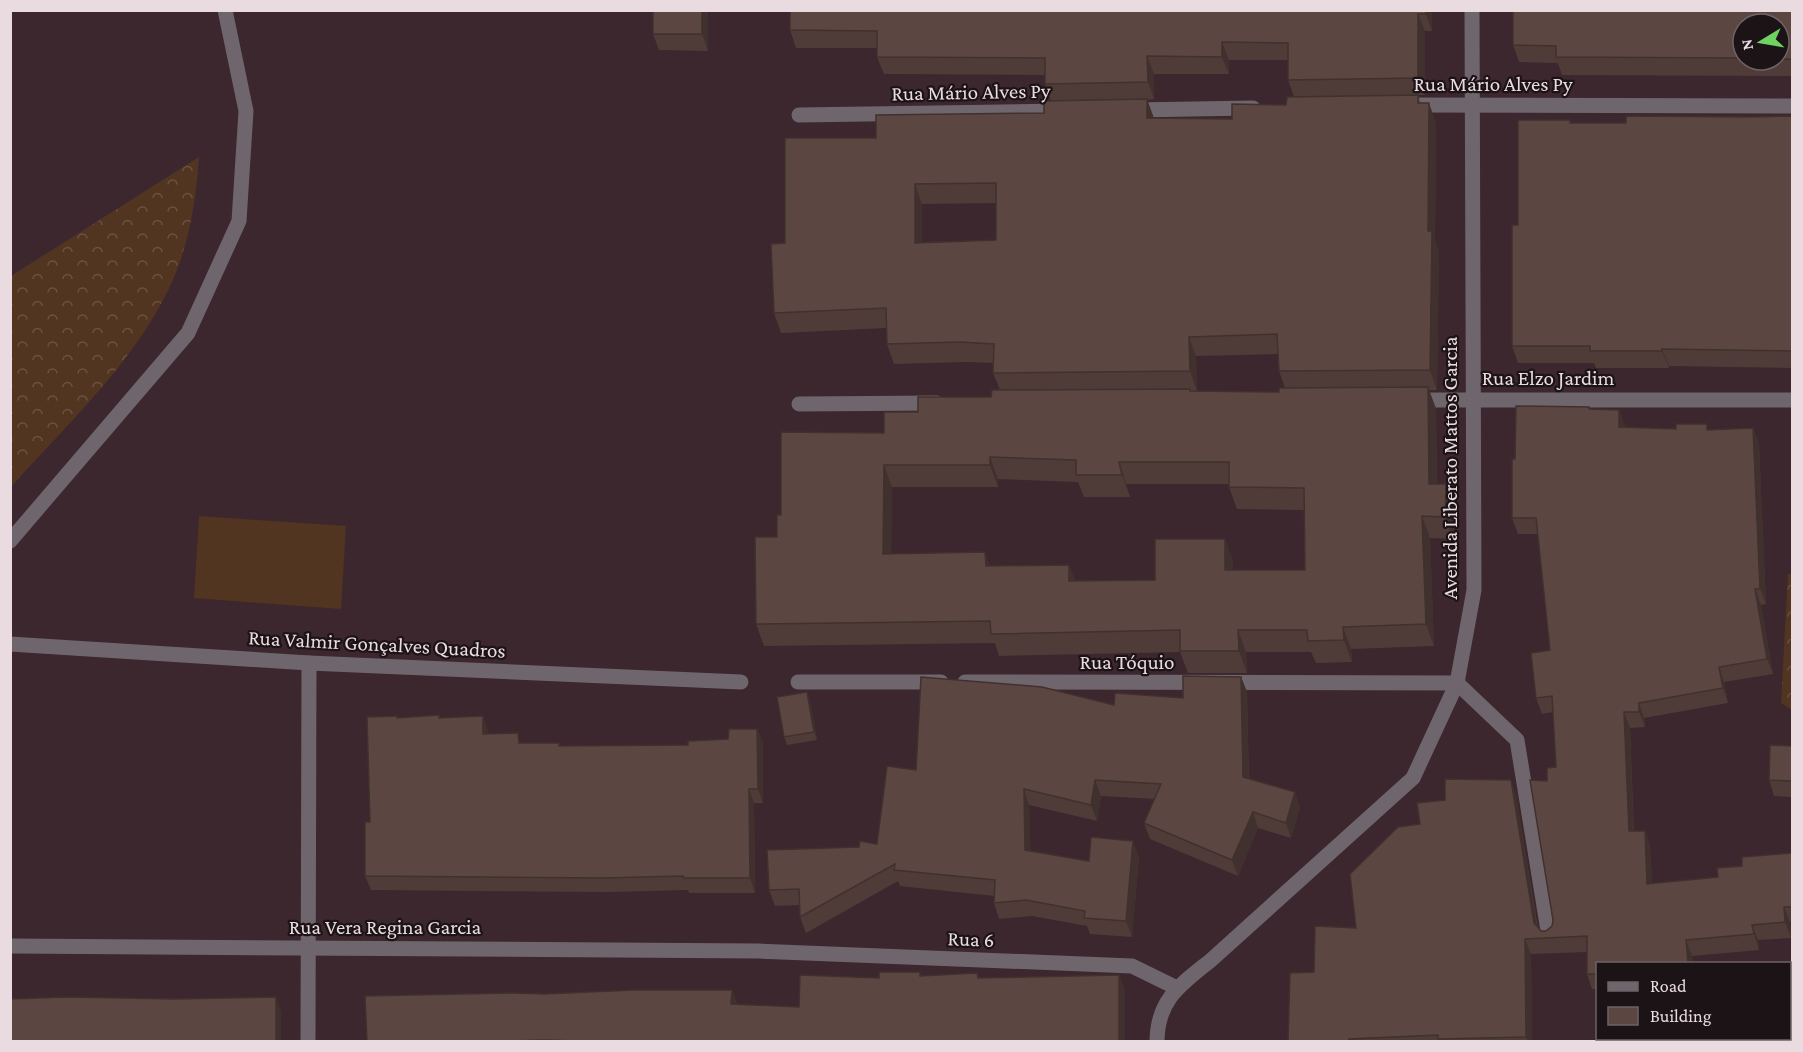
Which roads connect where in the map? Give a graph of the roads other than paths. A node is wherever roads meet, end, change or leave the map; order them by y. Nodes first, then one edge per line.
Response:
1 (225, 10) edge
2 (1472, 10) edge
3 (1472, 104) junction
4 (1390, 105) edge
5 (1792, 106) edge
6 (1271, 107) edge
7 (1118, 110) edge
8 (1082, 111) edge
9 (799, 116) dead end
10 (1472, 399) junction
11 (1401, 400) edge
12 (1792, 400) edge
13 (952, 403) edge
14 (799, 404) dead end
15 (10, 541) edge
16 (10, 644) edge
17 (309, 663) junction
18 (741, 682) dead end
19 (798, 682) dead end
20 (1457, 683) junction
21 (1549, 937) edge
22 (10, 946) edge
23 (308, 948) junction
24 (758, 951) joint
25 (1177, 988) junction
26 (308, 1041) edge
27 (1157, 1041) edge

1 - 15 street
2 - 3 street, Avenida Liberato Mattos Garcia
3 - 4 street, Rua Mário Alves Py
3 - 5 street, Rua Mário Alves Py
3 - 10 street, Avenida Liberato Mattos Garcia
6 - 7 street
8 - 9 street, Rua Mário Alves Py
10 - 11 street, Rua Elzo Jardim
10 - 12 street, Rua Elzo Jardim
10 - 20 street, Avenida Liberato Mattos Garcia
13 - 14 street
16 - 17 street, Rua Valmir Gonçalves Quadros
17 - 18 street, Rua Valmir Gonçalves Quadros
17 - 23 street
19 - 20 street, Rua Tóquio
20 - 21 street
20 - 25 street, Avenida Liberato Mattos Garcia
22 - 23 street, Rua Vera Regina Garcia
23 - 24 street, Rua Vera Regina Garcia
23 - 26 street
24 - 25 street, Rua 6
25 - 27 street, Avenida Liberato Mattos Garcia

